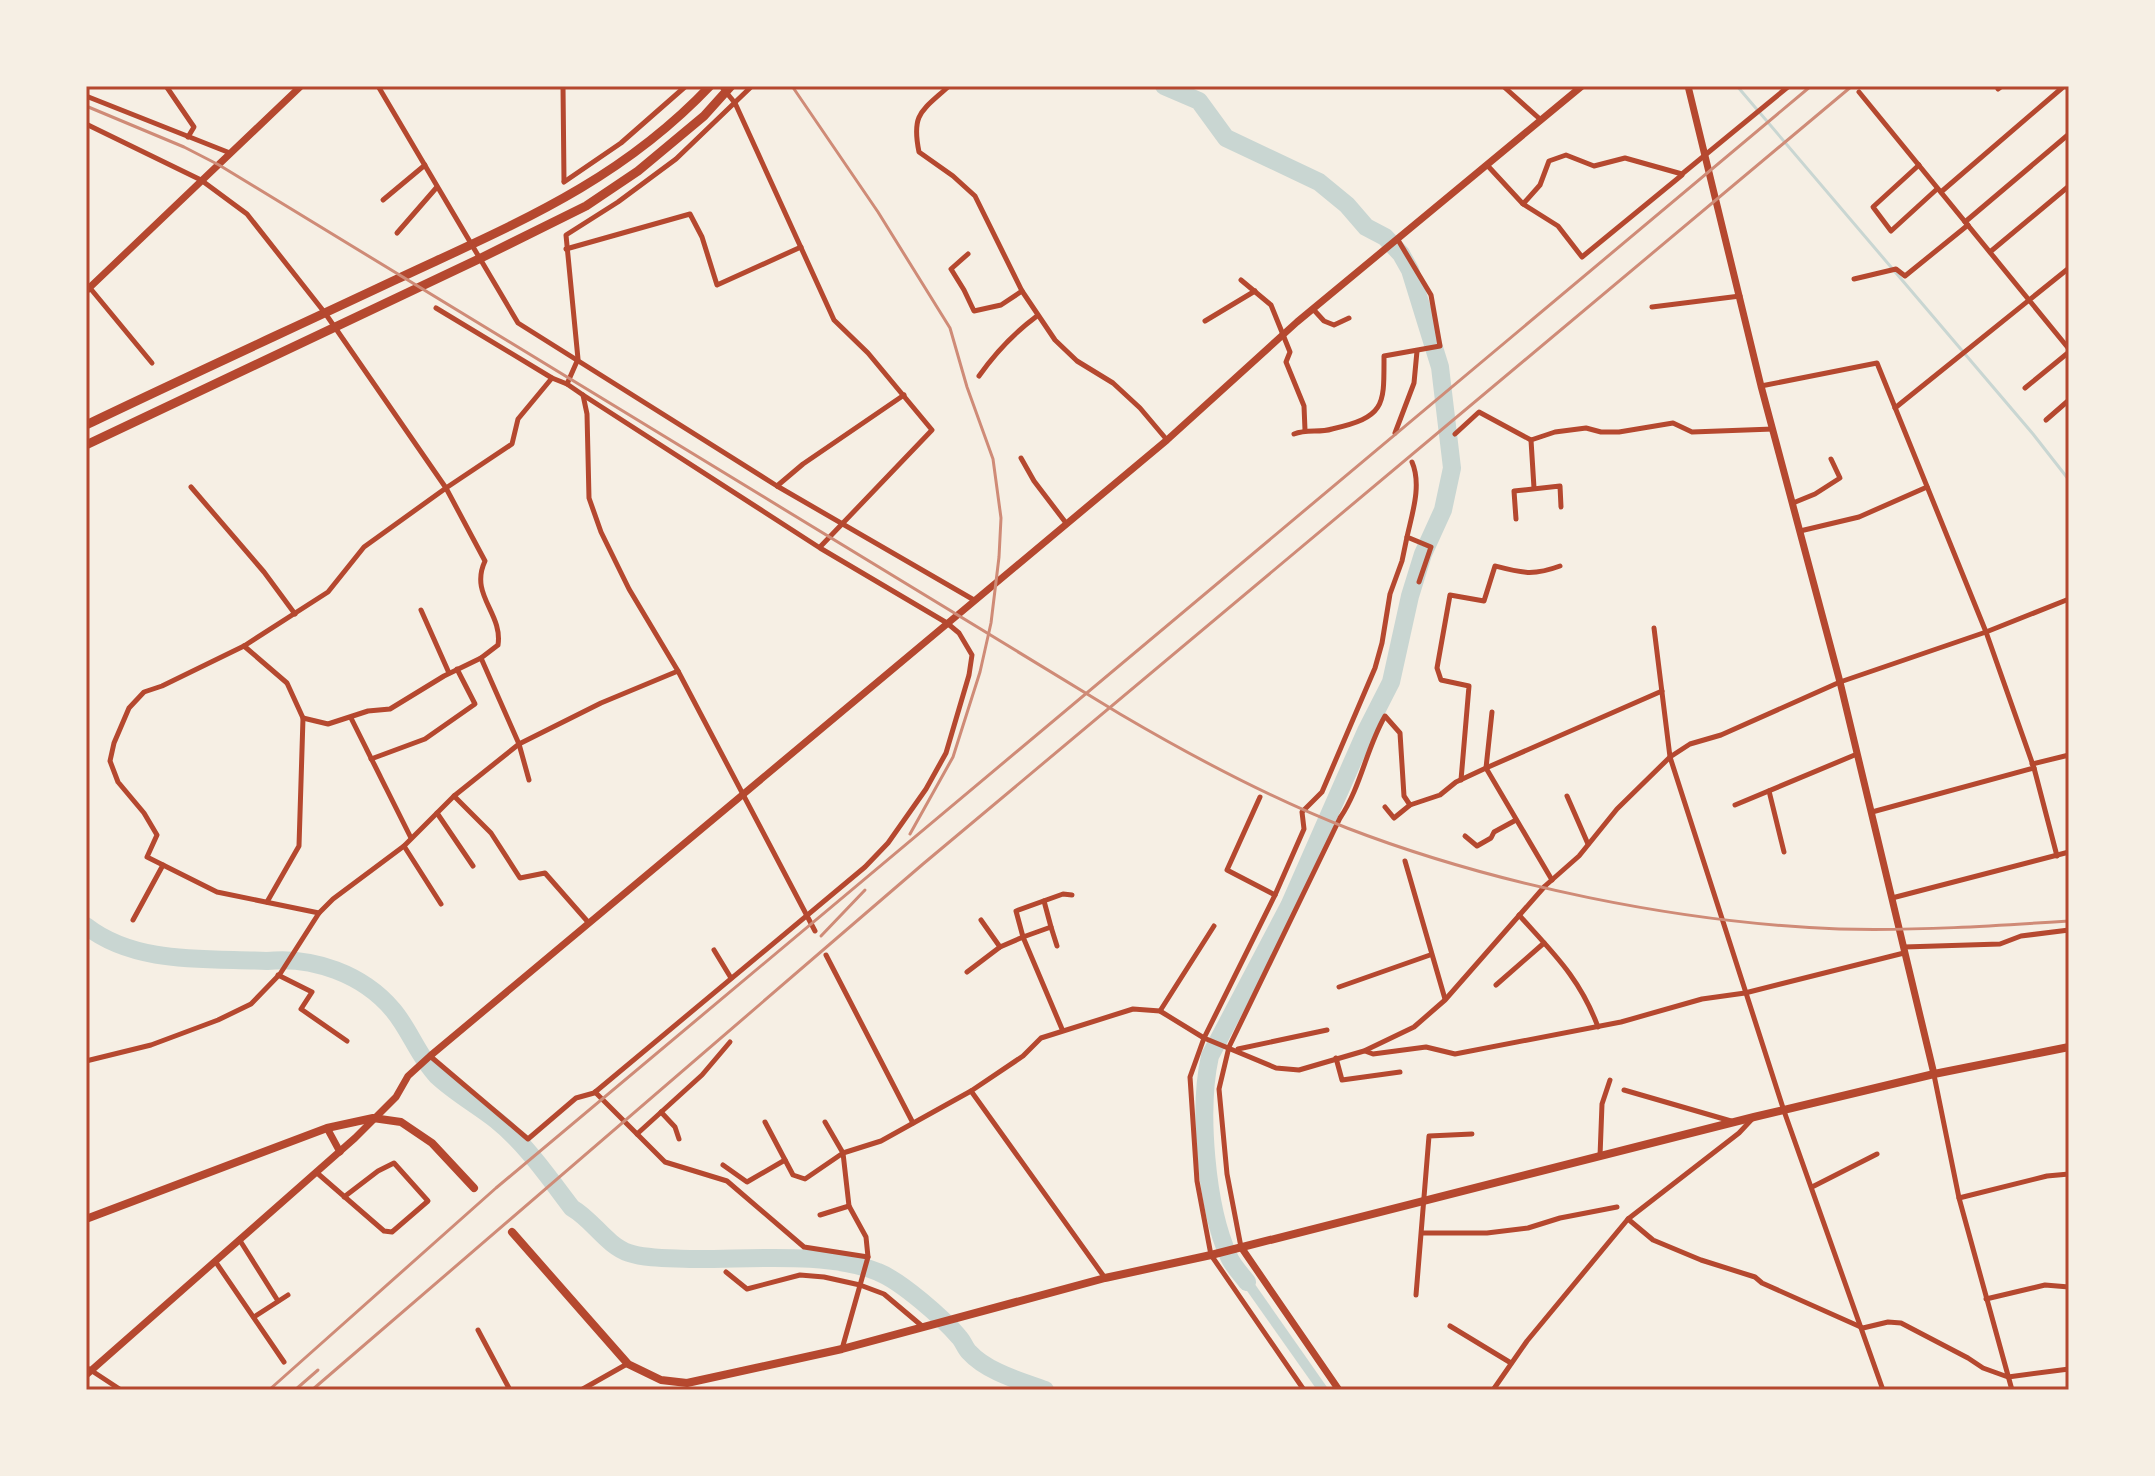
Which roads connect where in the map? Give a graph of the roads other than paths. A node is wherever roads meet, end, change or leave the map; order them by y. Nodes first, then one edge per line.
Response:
1 (166, 86) edge
2 (301, 86) edge
3 (378, 86) edge
4 (563, 86) edge
5 (686, 86) edge
6 (710, 86) edge
7 (721, 86) edge
8 (731, 86) edge
9 (752, 86) edge
10 (949, 86) edge
11 (1503, 86) edge
12 (1582, 86) edge
13 (1688, 86) edge
14 (1789, 86) edge
15 (2061, 87) edge
16 (1859, 92) dead end
17 (86, 96) edge
18 (2069, 96) edge
19 (735, 103) junction
20 (1541, 120) junction
21 (86, 124) edge
22 (2069, 134) edge
23 (188, 137) junction
24 (230, 153) junction
25 (1705, 155) junction
26 (425, 165) junction
27 (1487, 165) junction
28 (1919, 165) junction
29 (1682, 174) junction
30 (201, 180) junction
31 (2069, 186) edge
32 (437, 187) junction
33 (1939, 190) junction
34 (383, 200) dead end
35 (1523, 204) junction
36 (1966, 223) junction
37 (397, 233) dead end
38 (1398, 240) junction
39 (472, 244) junction
40 (801, 247) junction
41 (566, 249) junction
42 (1990, 252) junction
43 (968, 254) dead end
44 (481, 258) junction
45 (2069, 268) edge
46 (1854, 279) dead end
47 (1241, 280) dead end
48 (88, 290) edge
49 (1022, 291) junction
50 (1255, 291) junction
51 (1740, 296) junction
52 (2029, 302) junction
53 (1652, 307) dead end
54 (436, 308) dead end
55 (1313, 309) junction
56 (325, 313) junction
57 (1037, 316) junction
58 (1349, 318) dead end
59 (1205, 321) dead end
60 (334, 327) junction
61 (1283, 335) junction
62 (1417, 351) junction
63 (2069, 351) edge
64 (578, 359) junction
65 (152, 363) dead end
66 (979, 376) dead end
67 (552, 378) junction
68 (567, 384) junction
69 (1761, 386) junction
70 (2025, 388) dead end
71 (583, 395) junction
72 (904, 395) junction
73 (2069, 400) edge
74 (1895, 408) junction
75 (2046, 420) dead end
76 (86, 425) edge
77 (1773, 429) junction
78 (1305, 430) junction
79 (1395, 433) dead end
80 (1294, 434) dead end
81 (1455, 434) dead end
82 (1167, 440) junction
83 (1531, 440) junction
84 (86, 445) edge
85 (1021, 458) dead end
86 (1831, 459) dead end
87 (1412, 462) dead end
88 (777, 486) junction
89 (191, 487) dead end
90 (1927, 487) junction
91 (446, 488) junction
92 (1534, 488) junction
93 (1793, 503) junction
94 (1561, 507) dead end
95 (1516, 519) dead end
96 (843, 523) junction
97 (1066, 523) junction
98 (1800, 531) junction
99 (1407, 537) junction
100 (820, 548) junction
101 (1560, 566) dead end
102 (1419, 582) dead end
103 (2069, 599) edge
104 (974, 600) junction
105 (421, 610) dead end
106 (295, 614) junction
107 (947, 623) junction
108 (1654, 628) dead end
109 (1986, 632) junction
110 (244, 646) junction
111 (481, 658) junction
112 (457, 669) junction
113 (678, 671) junction
114 (449, 673) junction
115 (1840, 682) junction
116 (1662, 691) junction
117 (1492, 712) dead end
118 (303, 718) junction
119 (351, 718) junction
120 (519, 744) junction
121 (1858, 754) junction
122 (2069, 755) edge
123 (1670, 757) junction
124 (371, 759) junction
125 (2033, 766) junction
126 (1486, 768) junction
127 (529, 780) dead end
128 (1461, 780) junction
129 (1769, 791) junction
130 (741, 794) junction
131 (454, 796) junction
132 (1567, 796) dead end
133 (1260, 797) dead end
134 (1410, 805) junction
135 (1735, 805) dead end
136 (1385, 807) dead end
137 (1872, 812) junction
138 (437, 813) junction
139 (1516, 820) junction
140 (1465, 836) dead end
141 (411, 838) junction
142 (1588, 844) junction
143 (404, 846) junction
144 (1784, 852) dead end
145 (2069, 852) edge
146 (2057, 856) junction
147 (1405, 861) dead end
148 (163, 865) junction
149 (473, 866) dead end
150 (1552, 880) junction
151 (1072, 895) dead end
152 (1275, 895) junction
153 (1892, 898) junction
154 (1044, 901) junction
155 (267, 902) junction
156 (441, 904) dead end
157 (319, 913) junction
158 (807, 913) junction
159 (1519, 915) junction
160 (133, 920) dead end
161 (981, 920) dead end
162 (588, 922) junction
163 (1214, 926) dead end
164 (1051, 927) junction
165 (2069, 930) edge
166 (815, 931) dead end
167 (1023, 937) junction
168 (1544, 943) junction
169 (1057, 946) dead end
170 (1000, 947) junction
171 (714, 950) dead end
172 (1904, 950) junction
173 (826, 955) dead end
174 (1430, 955) junction
175 (967, 972) dead end
176 (278, 975) junction
177 (731, 978) junction
178 (1496, 985) dead end
179 (1339, 987) dead end
180 (1745, 993) junction
181 (1445, 1000) junction
182 (1160, 1011) junction
183 (1598, 1027) junction
184 (1062, 1029) junction
185 (1327, 1030) dead end
186 (1204, 1038) junction
187 (347, 1041) dead end
188 (730, 1042) dead end
189 (2069, 1047) edge
190 (1232, 1049) junction
191 (1364, 1051) junction
192 (430, 1056) junction
193 (1336, 1058) junction
194 (86, 1061) edge
195 (1400, 1072) dead end
196 (1934, 1074) junction
197 (1610, 1080) dead end
198 (1624, 1090) dead end
199 (971, 1091) junction
200 (595, 1092) junction
201 (1784, 1111) junction
202 (661, 1112) junction
203 (1754, 1117) junction
204 (373, 1118) junction
205 (765, 1122) dead end
206 (825, 1122) dead end
207 (1736, 1122) junction
208 (913, 1123) junction
209 (327, 1128) junction
210 (637, 1134) junction
211 (1472, 1134) dead end
212 (679, 1139) dead end
213 (340, 1152) junction
214 (843, 1153) junction
215 (1877, 1154) dead end
216 (1600, 1157) junction
217 (785, 1160) junction
218 (723, 1165) dead end
219 (316, 1172) junction
220 (2069, 1174) edge
221 (1812, 1187) junction
222 (474, 1188) dead end
223 (344, 1197) junction
224 (1959, 1198) junction
225 (1422, 1202) junction
226 (849, 1206) junction
227 (1617, 1207) dead end
228 (820, 1215) dead end
229 (86, 1219) edge
230 (1628, 1219) junction
231 (512, 1232) dead end
232 (1422, 1233) junction
233 (239, 1239) junction
234 (1241, 1247) junction
235 (1212, 1255) junction
236 (868, 1257) junction
237 (215, 1261) junction
238 (726, 1272) dead end
239 (1105, 1278) junction
240 (860, 1285) junction
241 (2069, 1287) edge
242 (288, 1295) dead end
243 (1416, 1295) dead end
244 (1986, 1299) junction
245 (278, 1301) junction
246 (254, 1317) junction
247 (1450, 1326) dead end
248 (921, 1327) junction
249 (1863, 1328) junction
250 (478, 1330) dead end
251 (842, 1349) junction
252 (284, 1362) dead end
253 (1511, 1363) junction
254 (628, 1364) junction
255 (2069, 1369) edge
256 (88, 1371) edge
257 (2008, 1377) junction
258 (121, 1390) edge
259 (510, 1390) edge
260 (581, 1390) edge
261 (1304, 1390) edge
262 (1339, 1390) edge
263 (1493, 1390) edge
264 (1883, 1390) edge
265 (2012, 1390) edge

1 - 23 street
2 - 24 street
3 - 26 street
4 - 5 street
6 - 39 highway
7 - 19 street
8 - 44 highway
9 - 19 street
10 - 49 street
11 - 20 street
12 - 20 street
13 - 25 street
14 - 25 street
15 - 18 street
15 - 33 street
16 - 28 street
17 - 23 street
19 - 40 street
19 - 41 street
20 - 27 street
21 - 30 street
22 - 36 street
23 - 24 street
24 - 30 street
25 - 29 street
25 - 51 street
26 - 32 street
26 - 34 street
27 - 35 street
27 - 38 street
28 - 33 street
28 - 33 street
29 - 35 street
29 - 35 street
30 - 48 street
30 - 56 street
31 - 42 street
32 - 37 street
32 - 39 street
33 - 36 street
36 - 42 street
36 - 46 street
38 - 55 street
38 - 62 street
39 - 44 street
39 - 56 highway
40 - 41 street
40 - 72 street
41 - 64 street
42 - 52 street
43 - 49 street
44 - 60 highway
44 - 64 street
45 - 52 street
47 - 50 street
48 - 65 street
49 - 57 street
50 - 59 street
50 - 61 street
51 - 53 street
51 - 69 street
52 - 63 street
52 - 74 street
54 - 67 street
55 - 58 street
55 - 61 street
56 - 60 street
56 - 76 highway
57 - 66 street
57 - 82 street
60 - 84 highway
60 - 91 street
61 - 78 street
61 - 82 street
62 - 78 street
62 - 79 street
63 - 70 street
64 - 68 street
64 - 88 street
67 - 68 street
67 - 91 street
68 - 71 street
69 - 74 street
69 - 77 street
71 - 100 street
71 - 113 street
72 - 88 street
72 - 96 street
73 - 75 street
74 - 90 street
77 - 83 street
77 - 93 street
78 - 80 street
81 - 83 street
82 - 97 street
83 - 92 street
85 - 97 street
86 - 93 street
87 - 99 street
88 - 96 street
89 - 106 street
90 - 98 street
90 - 109 street
91 - 106 street
91 - 111 street
92 - 94 street
92 - 95 street
93 - 98 street
96 - 100 street
96 - 104 street
97 - 104 street
98 - 115 street
99 - 102 street
99 - 152 street
100 - 107 street
101 - 128 street
103 - 109 street
104 - 107 street
105 - 114 street
106 - 110 street
107 - 130 street
107 - 158 street
108 - 116 street
109 - 115 street
109 - 125 street
110 - 118 street
110 - 148 street
111 - 112 street
111 - 120 street
112 - 114 street
112 - 124 street
113 - 120 street
113 - 130 street
114 - 119 street
115 - 121 street
115 - 123 street
116 - 123 street
116 - 126 street
117 - 126 street
118 - 119 street
118 - 155 street
119 - 124 street
120 - 127 street
120 - 131 street
121 - 129 street
121 - 137 street
122 - 125 street
123 - 142 street
123 - 180 street
124 - 141 street
125 - 137 street
125 - 146 street
126 - 128 street
126 - 139 street
128 - 134 street
129 - 135 street
129 - 144 street
130 - 158 street
130 - 162 street
131 - 138 street
131 - 162 street
132 - 142 street
133 - 152 street
134 - 136 street
134 - 190 street
137 - 153 street
138 - 141 street
138 - 149 street
139 - 140 street
139 - 150 street
141 - 143 street
142 - 150 street
143 - 156 street
143 - 157 street
145 - 146 street
146 - 153 street
147 - 174 street
148 - 155 street
148 - 160 street
150 - 159 street
151 - 154 street
152 - 186 street
153 - 172 street
154 - 164 street
154 - 167 street
155 - 157 street
157 - 176 street
158 - 166 street
158 - 177 street
159 - 168 street
159 - 181 street
161 - 170 street
162 - 192 street
163 - 182 street
164 - 167 street
164 - 169 street
165 - 172 street
167 - 170 street
167 - 184 street
168 - 178 street
168 - 183 street
170 - 175 street
171 - 177 street
172 - 180 street
172 - 196 street
173 - 208 street
174 - 179 street
174 - 181 street
176 - 187 street
176 - 194 street
177 - 200 street
180 - 183 street
180 - 201 street
181 - 191 street
182 - 184 street
182 - 186 street
183 - 191 street
184 - 199 street
185 - 190 street
186 - 190 street
186 - 235 street
188 - 202 street
189 - 196 main road
190 - 193 street
190 - 234 street
191 - 193 street
192 - 200 street
192 - 204 street
193 - 195 street
196 - 201 main road
196 - 224 street
197 - 216 street
198 - 207 street
199 - 208 street
199 - 239 street
200 - 210 street
201 - 203 main road
201 - 221 street
202 - 210 street
202 - 212 street
203 - 207 main road
203 - 230 street
204 - 209 main road
204 - 213 street
204 - 222 main road
205 - 217 street
206 - 214 street
207 - 216 main road
208 - 214 street
209 - 213 street
209 - 229 main road
210 - 236 street
211 - 225 street
213 - 219 street
214 - 217 street
214 - 226 street
215 - 221 street
216 - 225 main road
217 - 218 street
219 - 223 street
219 - 233 street
220 - 224 street
221 - 249 street
223 - 223 street
224 - 244 street
225 - 232 street
225 - 234 main road
226 - 228 street
226 - 236 street
227 - 232 street
230 - 249 street
230 - 253 street
231 - 254 main road
232 - 243 street
233 - 237 street
233 - 245 street
234 - 235 main road
234 - 262 street
235 - 239 main road
235 - 261 street
236 - 240 street
237 - 246 street
237 - 256 street
238 - 240 street
239 - 248 main road
240 - 248 street
240 - 251 street
241 - 244 street
242 - 245 street
244 - 257 street
245 - 246 street
246 - 252 street
247 - 253 street
248 - 251 main road
249 - 257 street
249 - 264 street
250 - 259 street
251 - 254 main road
253 - 263 street
254 - 260 street
255 - 257 street
256 - 258 street
257 - 265 street

